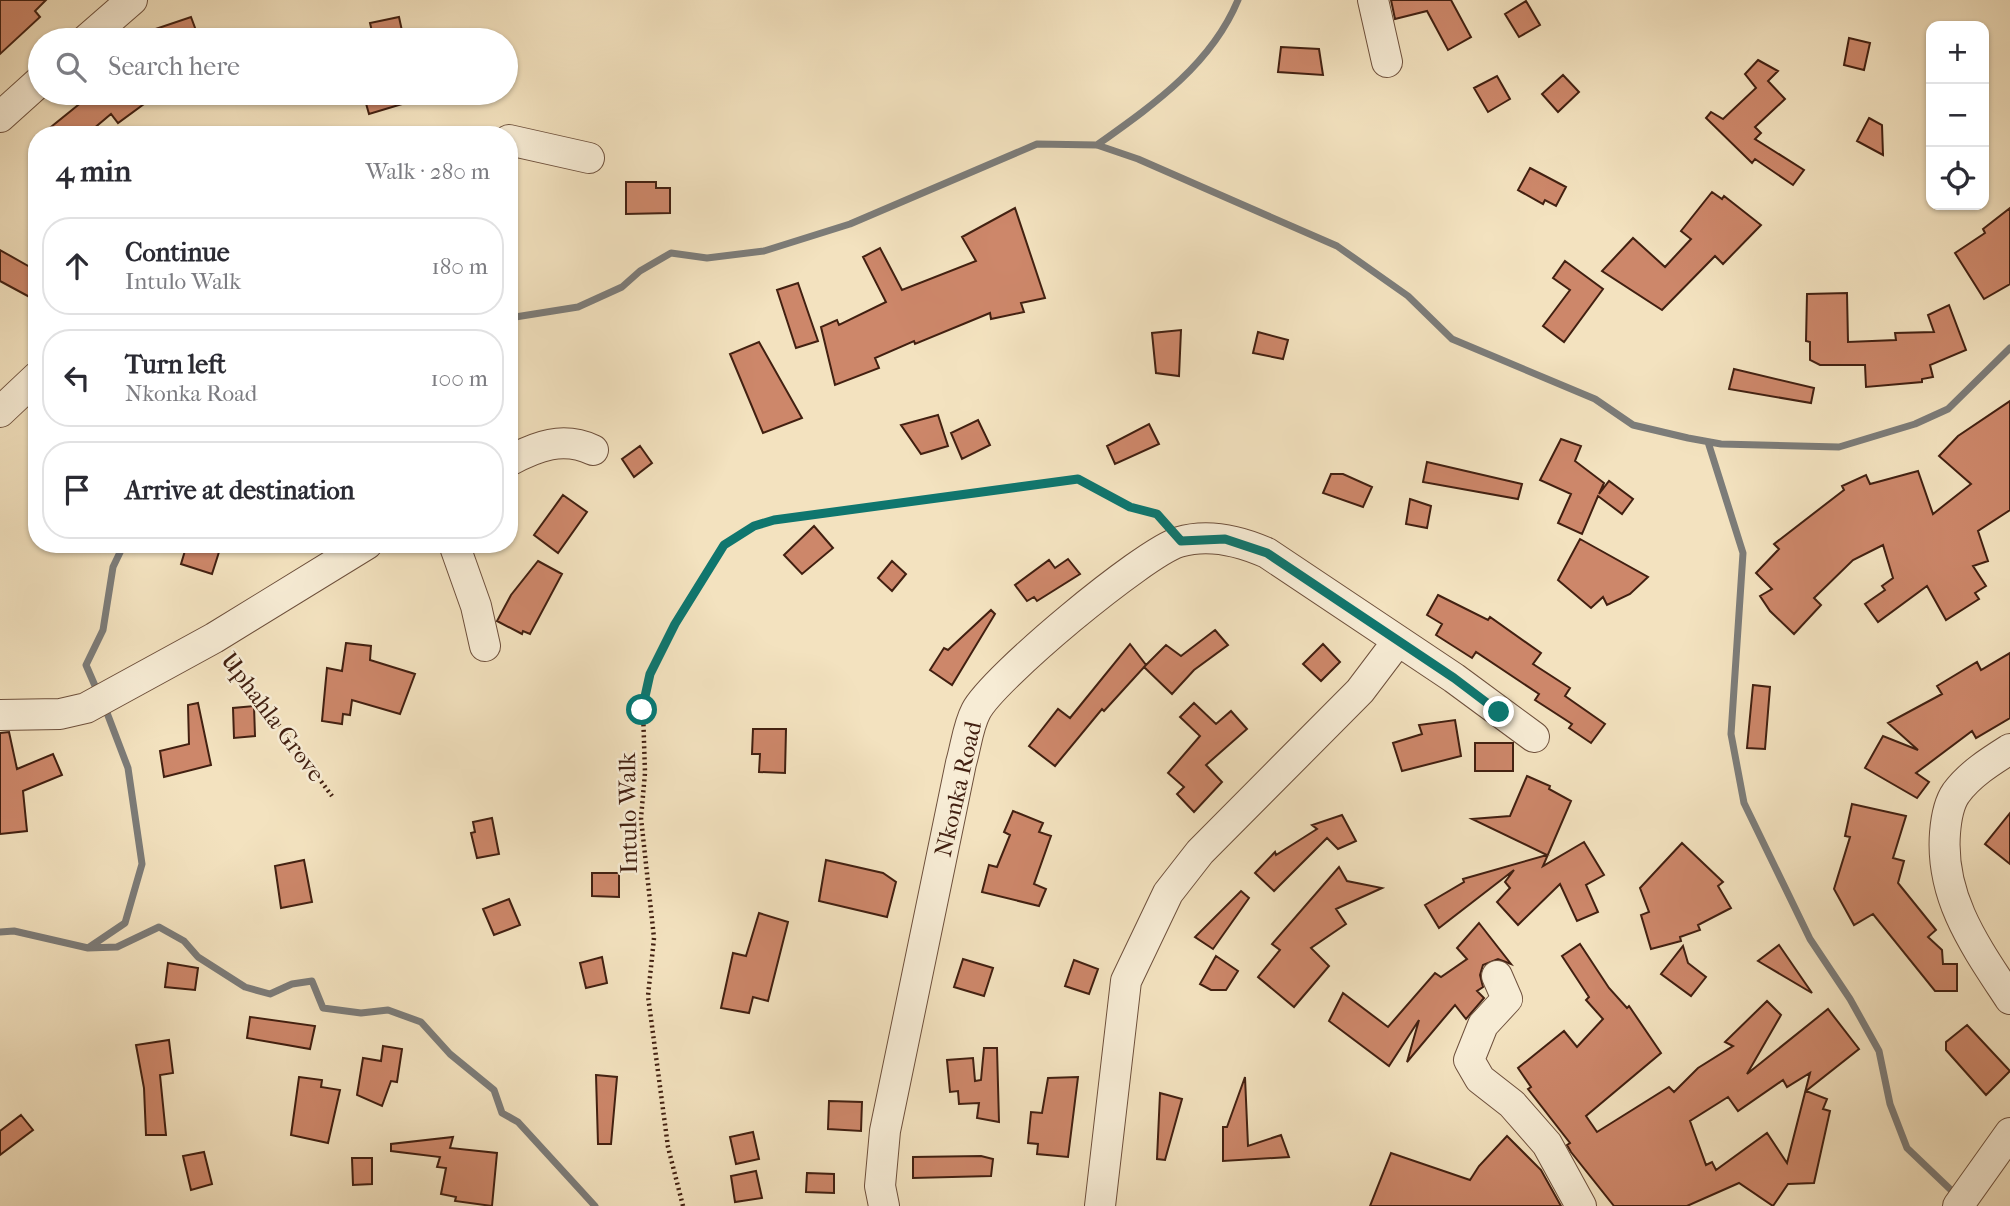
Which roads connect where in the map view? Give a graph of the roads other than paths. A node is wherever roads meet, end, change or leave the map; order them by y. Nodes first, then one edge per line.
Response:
1 (132, 0) edge
2 (1373, 0) edge
3 (100, 28) edge
4 (1387, 62) dead end
5 (28, 92) edge
6 (0, 117) edge
7 (518, 142) edge
8 (589, 158) dead end
9 (28, 385) edge
10 (0, 412) edge
11 (593, 450) dead end
12 (518, 457) edge
13 (353, 553) edge
14 (457, 553) edge
15 (1397, 642) junction
16 (485, 646) dead end
17 (0, 715) edge
18 (1534, 737) dead end
19 (2010, 749) edge
20 (1497, 976) dead end
21 (2010, 999) edge
22 (2010, 1133) edge
23 (884, 1206) edge
24 (1100, 1206) edge
25 (1581, 1206) edge
26 (1958, 1206) edge

1 - 3 street
2 - 4 street
5 - 6 street
7 - 8 street
9 - 10 street
11 - 12 street
13 - 17 street, Uphahla Grove
14 - 16 street
15 - 18 street, Nkonka Road
15 - 23 street, Nkonka Road
15 - 24 street
19 - 21 street
20 - 25 street
22 - 26 street

